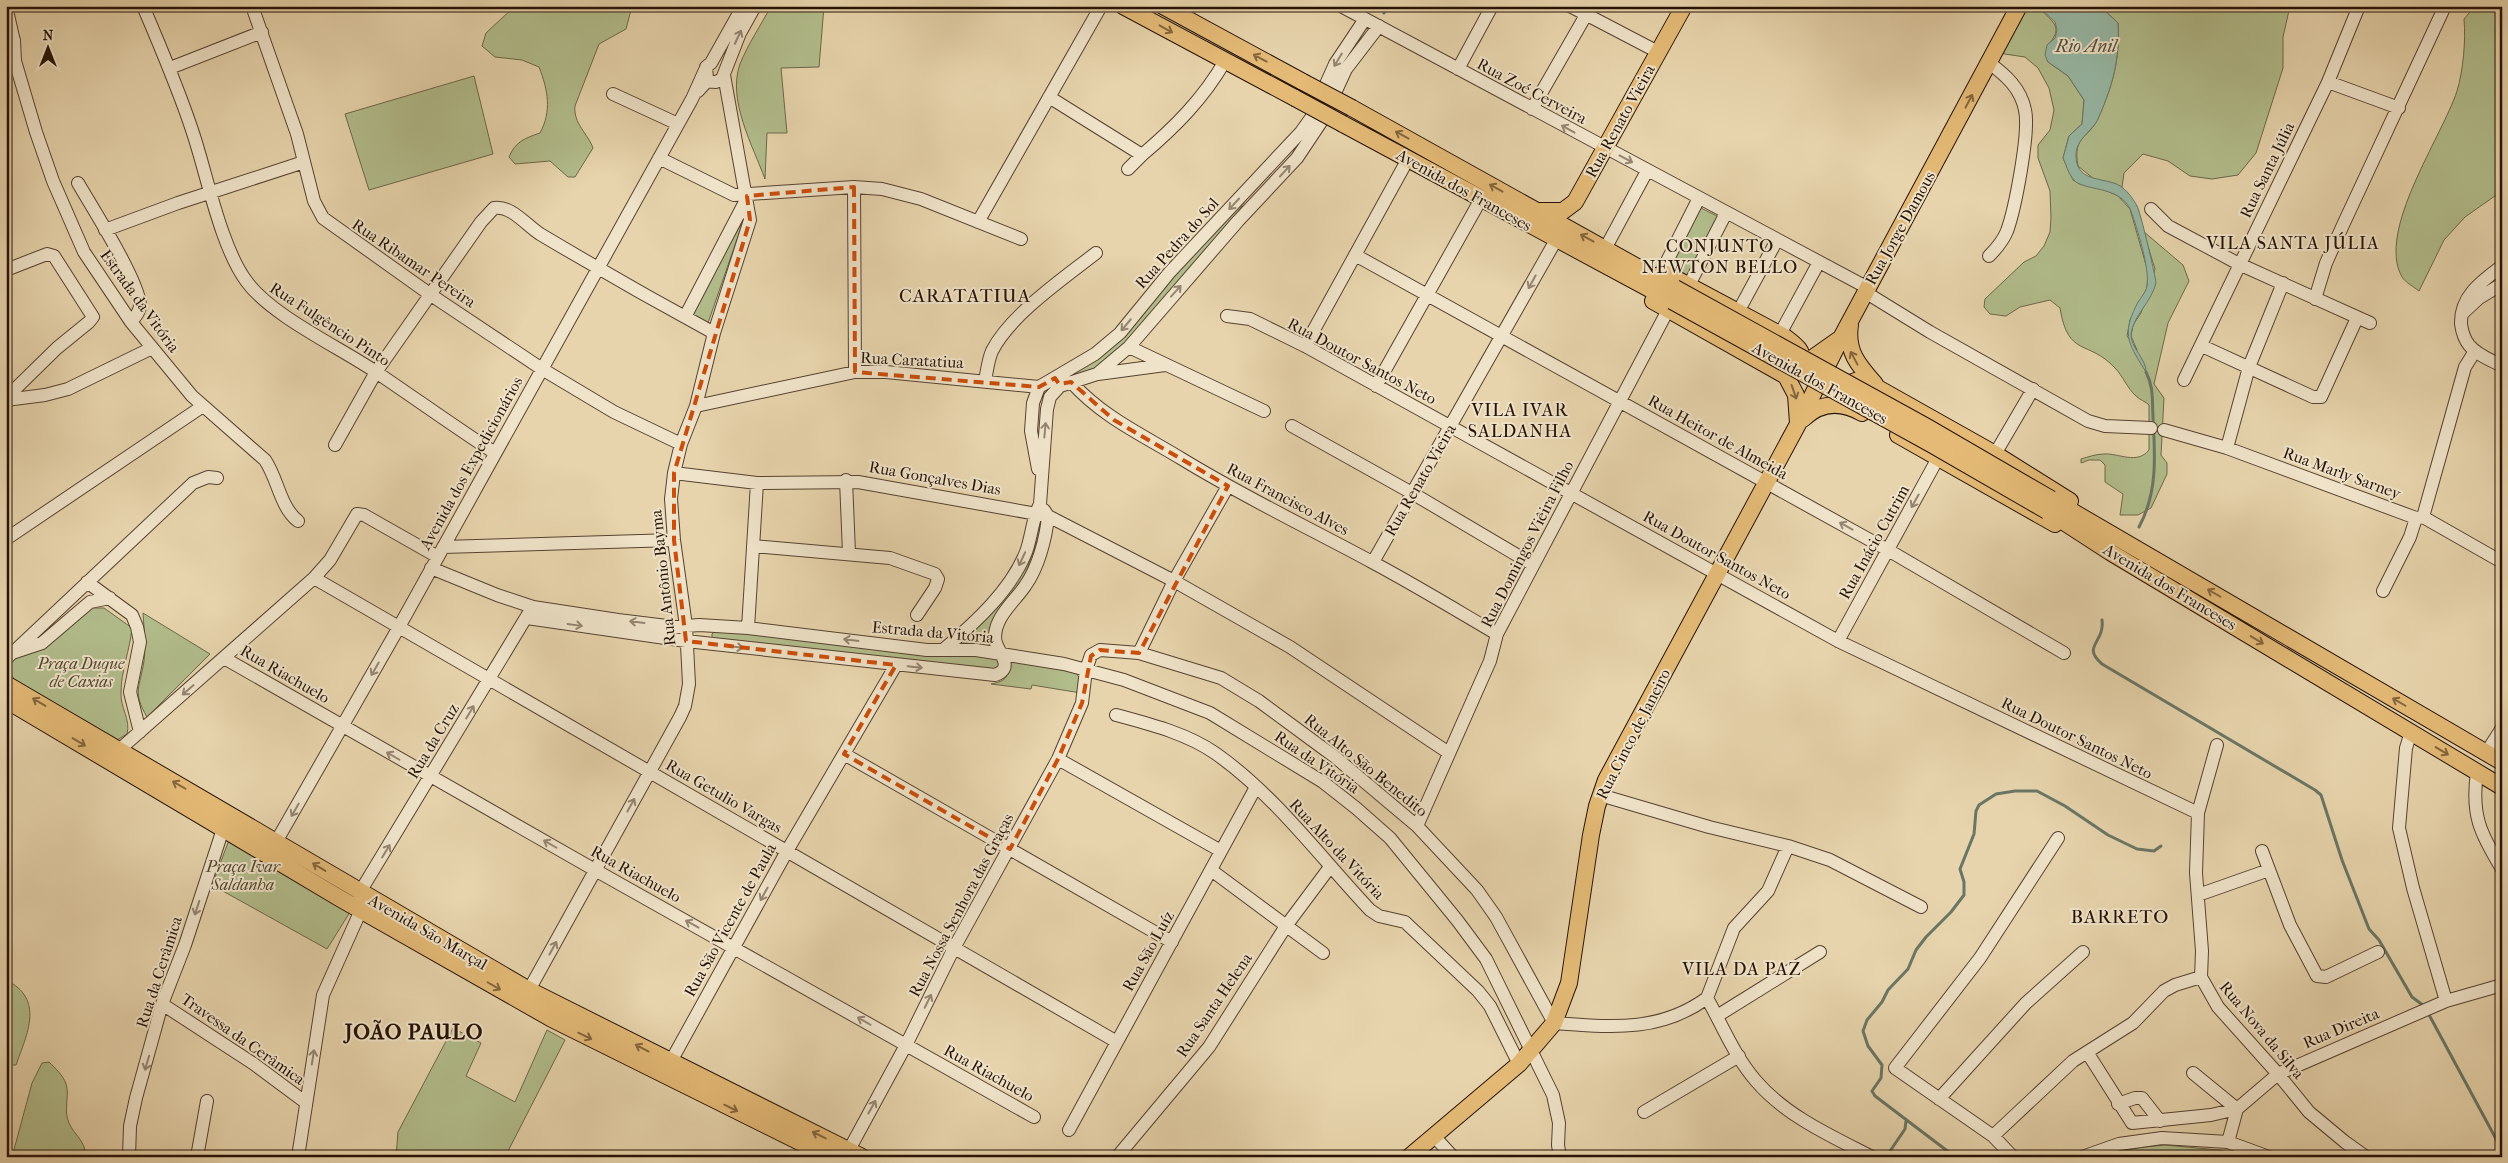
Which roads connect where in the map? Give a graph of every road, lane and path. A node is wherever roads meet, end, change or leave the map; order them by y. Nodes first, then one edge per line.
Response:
1 (6, 6) edge
2 (143, 6) edge
3 (252, 6) edge
4 (743, 6) edge
5 (755, 6) edge
6 (1101, 6) edge
7 (1123, 6) edge
8 (1163, 6) edge
9 (1341, 6) edge
10 (1492, 6) edge
11 (1570, 6) edge
12 (1684, 6) edge
13 (2019, 6) edge
14 (2359, 6) edge
15 (2445, 6) edge
16 (1586, 14) junction
17 (1365, 19) junction
18 (1379, 26) junction
19 (262, 32) junction
20 (9, 41) edge
21 (1658, 52) junction
22 (1225, 61) junction
23 (1989, 63) junction
24 (170, 68) junction
25 (1458, 69) junction
26 (724, 72) junction
27 (709, 74) junction
28 (2328, 82) junction
29 (613, 94) dead end
30 (1049, 97) junction
31 (2399, 108) junction
32 (1532, 109) junction
33 (678, 124) junction
34 (736, 136) junction
35 (1604, 148) junction
36 (1142, 155) junction
37 (659, 158) junction
38 (1408, 159) junction
39 (304, 162) junction
40 (1128, 169) dead end
41 (1647, 171) junction
42 (78, 183) dead end
43 (854, 187) junction
44 (1247, 189) junction
45 (212, 192) junction
46 (748, 196) junction
47 (1699, 198) junction
48 (1481, 199) junction
49 (2151, 209) dead end
50 (1539, 211) junction
51 (1726, 213) junction
52 (1244, 215) junction
53 (978, 222) junction
54 (105, 230) junction
55 (1021, 239) dead end
56 (1556, 240) junction
57 (1777, 240) junction
58 (1605, 249) junction
59 (1096, 253) dead end
60 (1354, 255) junction
61 (1989, 256) dead end
62 (1819, 262) junction
63 (2239, 264) junction
64 (2502, 266) edge
65 (598, 269) junction
66 (6, 270) edge
67 (1662, 271) junction
68 (2283, 283) junction
69 (2502, 284) edge
70 (1866, 290) junction
71 (431, 295) junction
72 (1427, 295) junction
73 (1676, 296) junction
74 (2315, 299) junction
75 (1738, 312) junction
76 (2462, 315) junction
77 (1227, 316) dead end
78 (685, 318) junction
79 (1851, 318) junction
80 (2358, 318) junction
81 (131, 322) junction
82 (2370, 323) dead end
83 (714, 333) junction
84 (1780, 334) junction
85 (1502, 336) junction
86 (1841, 338) junction
87 (1305, 346) junction
88 (2202, 346) junction
89 (1129, 347) junction
90 (152, 348) junction
91 (2475, 351) junction
92 (1165, 365) junction
93 (2502, 366) edge
94 (2249, 367) junction
95 (1773, 368) junction
96 (1797, 368) junction
97 (542, 369) junction
98 (376, 372) junction
99 (855, 372) junction
100 (1097, 374) junction
101 (2184, 380) dead end
102 (985, 381) junction
103 (1062, 382) junction
104 (1376, 386) junction
105 (1039, 387) junction
106 (1880, 389) junction
107 (2033, 389) junction
108 (6, 399) edge
109 (1619, 401) junction
110 (203, 406) junction
111 (696, 406) junction
112 (1852, 408) junction
113 (1264, 411) dead end
114 (1798, 424) junction
115 (1292, 426) dead end
116 (1450, 427) junction
117 (681, 444) junction
118 (336, 445) dead end
119 (2227, 448) junction
120 (495, 453) junction
121 (1995, 454) junction
122 (1938, 458) junction
123 (674, 473) junction
124 (217, 478) dead end
125 (1040, 478) junction
126 (846, 480) junction
127 (757, 483) junction
128 (1766, 483) junction
129 (1228, 486) junction
130 (1412, 493) junction
131 (1570, 493) junction
132 (2049, 505) junction
133 (1038, 508) junction
134 (1048, 516) junction
135 (2419, 518) junction
136 (298, 521) dead end
137 (6, 539) edge
138 (674, 540) junction
139 (753, 546) junction
140 (2135, 547) junction
141 (1888, 550) junction
142 (2110, 552) junction
143 (849, 553) junction
144 (438, 558) junction
145 (1373, 562) junction
146 (2502, 562) edge
147 (1532, 564) junction
148 (1717, 574) junction
149 (314, 578) junction
150 (1174, 580) junction
151 (87, 582) junction
152 (2383, 591) dead end
153 (110, 598) junction
154 (530, 612) junction
155 (917, 615) dead end
156 (686, 626) junction
157 (399, 627) junction
158 (748, 628) junction
159 (1498, 634) junction
160 (686, 641) junction
161 (1838, 641) junction
162 (944, 649) junction
163 (2064, 653) dead end
164 (1004, 654) junction
165 (1138, 654) junction
166 (9, 656) edge
167 (228, 660) junction
168 (896, 665) junction
169 (1086, 670) junction
170 (489, 679) junction
171 (6, 684) edge
172 (6, 700) edge
173 (1116, 714) dead end
174 (342, 727) junction
175 (2502, 728) edge
176 (140, 732) junction
177 (2411, 732) junction
178 (2216, 745) dead end
179 (119, 750) junction
180 (1448, 753) junction
181 (2486, 753) junction
182 (844, 754) junction
183 (1058, 759) junction
184 (2502, 762) edge
185 (650, 772) junction
186 (2477, 772) junction
187 (430, 777) junction
188 (1256, 787) junction
189 (2502, 787) edge
190 (1600, 795) junction
191 (2198, 813) junction
192 (1417, 826) junction
193 (223, 829) junction
194 (2058, 838) dead end
195 (276, 842) junction
196 (1788, 846) junction
197 (1010, 849) junction
198 (787, 851) junction
199 (1221, 851) junction
200 (2262, 851) dead end
201 (1330, 867) junction
202 (2502, 869) edge
203 (595, 870) junction
204 (1211, 870) junction
205 (2269, 870) junction
206 (360, 892) junction
207 (2198, 895) junction
208 (1921, 907) dead end
209 (361, 910) junction
210 (1286, 926) junction
211 (1172, 942) junction
212 (734, 947) junction
213 (954, 948) junction
214 (1820, 952) dead end
215 (2083, 952) dead end
216 (2378, 952) dead end
217 (1323, 953) dead end
218 (2201, 977) junction
219 (2502, 985) edge
220 (529, 990) junction
221 (1707, 998) junction
222 (2446, 1001) junction
223 (162, 1004) junction
224 (1717, 1016) junction
225 (1554, 1023) junction
226 (1117, 1042) junction
227 (906, 1045) junction
228 (1531, 1052) junction
229 (2087, 1052) junction
230 (1739, 1056) junction
231 (670, 1063) junction
232 (1519, 1064) junction
233 (2192, 1073) dead end
234 (2278, 1074) junction
235 (1939, 1099) junction
236 (207, 1101) dead end
237 (305, 1102) junction
238 (2118, 1104) junction
239 (2237, 1109) junction
240 (1644, 1112) dead end
241 (1034, 1117) dead end
242 (2160, 1121) junction
243 (1070, 1130) dead end
244 (1434, 1136) junction
245 (1993, 1136) junction
246 (2228, 1142) junction
247 (856, 1153) edge
248 (128, 1157) edge
249 (197, 1157) edge
250 (298, 1157) edge
251 (830, 1157) edge
252 (1117, 1157) edge
253 (1409, 1157) edge
254 (1453, 1157) edge
255 (1560, 1157) edge
256 (1872, 1157) edge
257 (2013, 1157) edge
258 (2082, 1157) edge
259 (2269, 1157) edge
260 (2366, 1157) edge

1 - 20 street, Estrada da Vitória
2 - 24 street, Rua Fulgêncio Pinto
3 - 19 street, Rua Ribamar Pereira
4 - 27 street, Avenida dos Expedicionários
26 -> 5 street
6 - 30 street
7 -> 22 main road, Avenida dos Franceses
50 -> 8 main road, Avenida dos Franceses, bridge
9 - 17 street, Rua Zoé Cerveira
10 - 25 street
11 - 16 street
12 - 21 main road, Rua Renato Vieira
13 - 23 main road, Rua Jorge Damous
14 - 28 street, Rua Santa Júlia
15 - 31 street
16 - 21 street
16 - 32 street
17 - 18 street, Rua Zoé Cerveira
17 -> 44 street, Rua Pedra do Sol
18 - 25 street, Rua Zoé Cerveira
52 -> 18 street, Rua Pedra do Sol
19 - 24 street
19 - 39 street, Rua Ribamar Pereira
20 - 81 street, Estrada da Vitória
21 - 35 main road, Rua Renato Vieira
22 - 36 street
22 - 38 main road, Avenida dos Franceses, bridge
23 - 61 street
70 -> 23 main road, Rua Jorge Damous
24 - 45 street, Rua Fulgêncio Pinto
25 - 32 street, Rua Zoé Cerveira
26 - 27 street
26 - 27 street
26 - 34 street, Rua Antônio Bayma
27 - 33 street, Avenida dos Expedicionários
27 - 34 street, Rua Antônio Bayma
28 - 31 street
28 - 63 street, Rua Santa Júlia
29 - 33 street
30 - 36 street
30 - 53 street
31 - 74 street
35 -> 32 street, Rua Zoé Cerveira
33 - 37 street, Avenida dos Expedicionários
34 - 46 street, Rua Antônio Bayma
35 -> 41 street, Rua Zoé Cerveira
35 - 50 main road, Rua Renato Vieira
36 - 40 street
37 - 46 street
37 - 65 street, Avenida dos Expedicionários
38 - 48 main road, Avenida dos Franceses
38 - 60 street
39 - 45 street
39 - 71 street, Rua Ribamar Pereira
41 - 47 street, Rua Zoé Cerveira
41 - 58 street
42 - 54 street
43 - 46 street
43 - 53 street
43 - 99 street
44 - 52 street
44 -> 103 street, Rua Pedra do Sol
45 - 54 street
45 - 98 street, Rua Fulgêncio Pinto
46 - 78 street
46 - 83 street, Rua Antônio Bayma
47 - 51 street, Rua Zoé Cerveira
47 - 67 street
48 - 56 main road, Avenida dos Franceses
48 - 72 street
49 - 63 street
58 -> 50 main road, Avenida dos Franceses
51 - 57 street, Rua Zoé Cerveira
51 - 73 street, Rua Domingos Viêira Filho
89 -> 52 street, Rua Pedra do Sol
53 - 55 street
54 - 81 street
56 - 73 main road, Avenida dos Franceses
56 -> 85 street, Rua Renato Vieira
57 - 62 street, Rua Zoé Cerveira
57 - 75 street
58 - 67 main road
58 - 73 main road, Avenida dos Franceses
59 - 102 street
60 - 72 street, Rua Heitor de Almeida
60 - 87 street
62 - 70 street, Rua Zoé Cerveira
62 - 84 street
63 - 68 street
63 - 88 street, Rua Santa Júlia
64 - 76 street
65 - 71 street
65 - 78 street
65 - 97 street, Avenida dos Expedicionários
66 - 108 street
67 - 73 main road
68 - 74 street
68 - 94 street
69 - 76 street
70 - 79 main road, Rua Jorge Damous
70 - 107 street, Rua Marly Sarney
71 - 97 street, Rua Ribamar Pereira
71 - 98 street
72 - 85 street, Rua Heitor de Almeida
72 - 104 street
73 - 75 main road
73 - 95 main road
73 - 109 street, Rua Domingos Viêira Filho
73 - 132 main road, Avenida dos Franceses, bridge
74 - 80 street
75 - 84 main road
76 - 91 street
77 - 87 street, Rua Doutor Santos Neto
78 - 83 street
79 - 86 main road, Rua Jorge Damous
106 -> 79 main road
80 - 82 street
80 - 94 street
81 - 90 street, Estrada da Vitória
83 - 111 street, Rua Antônio Bayma
84 - 96 main road
85 - 109 street, Rua Heitor de Almeida
85 - 116 street, Rua Renato Vieira
86 - 96 main road
86 - 114 main road, Rua Jorge Damous
87 - 104 street, Rua Doutor Santos Neto
88 - 94 street
88 - 101 street, Rua Santa Júlia
89 - 92 street
89 - 100 street, Rua Pedra do Sol
90 - 108 street
90 - 110 street, Estrada da Vitória
91 - 93 street
91 - 135 street
92 - 100 street
92 - 113 street
94 - 119 street
95 - 96 main road
95 -> 114 main road
97 - 117 street, Rua Ribamar Pereira
97 - 120 street, Avenida dos Expedicionários
98 - 118 street
98 - 120 street, Rua Fulgêncio Pinto
99 - 102 street, Rua Caratatiua
99 - 111 street, Rua Caratatiua
100 - 103 street, Rua Pedra do Sol
102 - 105 street, Rua Caratatiua
103 - 105 street, Rua Pedra do Sol
125 -> 103 street, Rua Pedra do Sol
103 - 129 street, Rua Francisco Alves
104 - 116 street, Rua Doutor Santos Neto
105 - 125 street, Rua Pedra do Sol
106 - 112 main road
106 - 121 main road
107 - 119 street, Rua Marly Sarney
107 - 121 street
109 - 128 street, Rua Heitor de Almeida
109 - 131 street, Rua Domingos Viêira Filho
110 - 136 street, Estrada da Vitória
110 - 137 street
111 - 117 street, Rua Antônio Bayma
112 - 114 main road
112 - 122 main road
114 - 128 main road, Rua Cinco de Janeiro
115 - 130 street
116 - 130 street, Rua Renato Vieira
116 - 131 street, Rua Doutor Santos Neto
117 - 123 street, Rua Antônio Bayma
119 - 135 street, Rua Marly Sarney
120 - 144 street, Avenida dos Expedicionários
121 - 140 main road
122 -> 141 street, Rua Inácio Cutrim
122 - 142 main road
123 - 127 street, Rua Gonçalves Dias
123 - 138 street, Rua Antônio Bayma
124 - 151 street
125 - 133 street, Rua Pedra do Sol
126 - 127 street, Rua Gonçalves Dias
126 - 133 street, Rua Gonçalves Dias
126 - 143 street
127 - 139 street
141 -> 128 street, Rua Heitor de Almeida
128 - 148 main road, Rua Cinco de Janeiro
129 - 145 street, Rua Francisco Alves
129 - 150 street
130 - 145 street, Rua Renato Vieira
130 - 147 street
131 - 147 street, Rua Domingos Viêira Filho
131 - 148 street, Rua Doutor Santos Neto
132 - 140 main road, Avenida dos Franceses
132 - 142 main road, Avenida dos Franceses
133 - 134 street, Rua Gonçalves Dias
133 -> 162 street, Rua Pedra do Sol
134 - 150 street, Rua Gonçalves Dias
134 - 164 street
135 - 146 street, Rua Marly Sarney
135 - 152 street
138 - 144 street
138 - 156 street, Rua Antônio Bayma
139 - 143 street
139 - 158 street
181 -> 140 main road, Avenida dos Franceses
141 - 161 street, Rua Inácio Cutrim
141 - 163 street, Rua Heitor de Almeida
142 -> 177 main road, Avenida dos Franceses
143 - 155 street
144 - 149 street, Estrada da Vitória
144 - 154 street, Estrada da Vitória
144 - 157 street, Avenida dos Expedicionários
145 - 159 street, Rua Francisco Alves
147 - 159 street, Rua Domingos Viêira Filho
148 - 161 street, Rua Doutor Santos Neto
148 - 190 main road, Rua Cinco de Janeiro
149 - 157 street, Rua Getulio Vargas
149 - 167 street
150 - 165 street
150 - 180 street, Rua Gonçalves Dias
151 - 153 street
151 - 166 street
153 - 166 street
153 - 176 street
156 -> 154 street, Estrada da Vitória
154 -> 160 street, Estrada da Vitória
154 - 170 street, Rua da Cruz
156 - 158 street, Estrada da Vitória
156 - 160 street, Rua Antônio Bayma
157 - 170 street, Rua Getulio Vargas
157 -> 174 street, Avenida dos Expedicionários
162 -> 158 street, Estrada da Vitória
159 - 180 street, Rua Domingos Viêira Filho
160 -> 168 street, Estrada da Vitória
160 - 185 street, Rua Antônio Bayma
161 - 191 street, Rua Doutor Santos Neto
162 - 164 street, Estrada da Vitória
168 -> 164 street, Estrada da Vitória
164 - 169 street, Rua da Vitória
165 - 169 street, Rua Alto São Benedito
165 - 192 street, Rua Alto São Benedito
167 - 174 street, Rua Riachuelo
167 -> 176 street
168 - 182 street, Rua São Vicente de Paula
169 - 183 street, Rua Nossa Senhora das Graças
169 - 228 street, Rua da Vitória
170 - 185 street, Rua Getulio Vargas
187 -> 170 street, Rua da Cruz
179 -> 171 main road, Avenida São Marçal
172 -> 193 main road, Avenida São Marçal
173 - 188 street, Rua Alto da Vitória
187 -> 174 street, Rua Riachuelo
174 -> 195 street, Avenida dos Expedicionários
175 - 181 street
176 - 179 street
177 -> 186 main road, Avenida dos Franceses
177 - 222 street
178 - 191 street, Rua Nova da Silva
195 -> 179 main road, Avenida São Marçal
180 - 192 street, Rua Domingos Viêira Filho
181 - 184 main road, Avenida dos Franceses
182 - 197 street
182 - 198 street, Rua São Vicente de Paula
183 - 197 street, Rua Nossa Senhora das Graças
183 - 199 street
185 - 198 street, Rua Getulio Vargas
203 -> 185 street, Rua Antônio Bayma
186 - 189 main road, Avenida dos Franceses
186 - 202 street
203 -> 187 street, Rua Riachuelo
206 -> 187 street, Rua da Cruz
188 - 199 street, Rua São Luíz
188 - 201 street, Rua Alto da Vitória
190 - 196 street
190 - 225 main road, Rua Cinco de Janeiro
191 - 207 street, Rua Nova da Silva
192 - 225 street, Rua Alto São Benedito
193 - 209 main road, Avenida São Marçal
193 -> 223 street, Rua da Cerâmica
194 - 235 street
206 -> 195 main road, Avenida São Marçal
196 - 208 street
196 - 221 street
197 - 211 street
197 - 213 street, Rua Nossa Senhora das Graças
198 -> 212 street, Rua São Vicente de Paula
198 - 213 street, Rua Getulio Vargas
199 - 204 street, Rua São Luíz
200 - 205 street
201 - 210 street, Rua Santa Helena
201 - 232 street, Rua Alto da Vitória
212 -> 203 street, Rua Riachuelo
220 -> 203 street, Rua Antônio Bayma
204 - 210 street
204 - 211 street, Rua São Luíz
205 - 207 street
205 - 216 street
206 - 209 street
206 - 220 main road, Avenida São Marçal
207 - 218 street, Rua Nova da Silva
237 -> 209 street
209 -> 251 main road, Avenida São Marçal
210 - 217 street
210 - 252 street, Rua Santa Helena
211 - 226 street, Rua São Luíz
227 -> 212 street, Rua Riachuelo
212 - 231 street, Rua São Vicente de Paula
213 - 226 street, Rua Getulio Vargas
227 -> 213 street, Rua Nossa Senhora das Graças
214 - 224 street
215 - 235 street
218 - 229 street
218 - 234 street, Rua Nova da Silva
219 - 222 street, Rua Direita
231 -> 220 main road, Avenida São Marçal
221 - 224 street
221 - 225 street
222 - 234 street, Rua Direita
223 - 237 street, Travessa da Cerâmica
223 -> 248 street, Rua da Cerâmica
224 - 230 street
225 - 228 main road, Rua Cinco de Janeiro
226 - 243 street, Rua São Luíz
227 - 241 street, Rua Riachuelo
247 -> 227 street, Rua Nossa Senhora das Graças
228 - 232 main road, Rua Cinco de Janeiro
228 - 255 street
229 - 238 street
229 - 245 street
230 - 240 street
230 - 256 street
247 -> 231 main road, Avenida São Marçal
232 - 244 main road, Rua Cinco de Janeiro
233 - 239 street
234 - 239 street, Rua Direita
234 - 260 street, Rua Nova da Silva
235 - 245 street
236 - 249 street
237 - 250 street
238 - 242 street
238 - 242 street
239 - 242 street
239 - 246 street
244 - 253 main road, Rua Cinco de Janeiro
244 - 254 street
245 - 257 street
246 - 258 street
246 - 259 street

